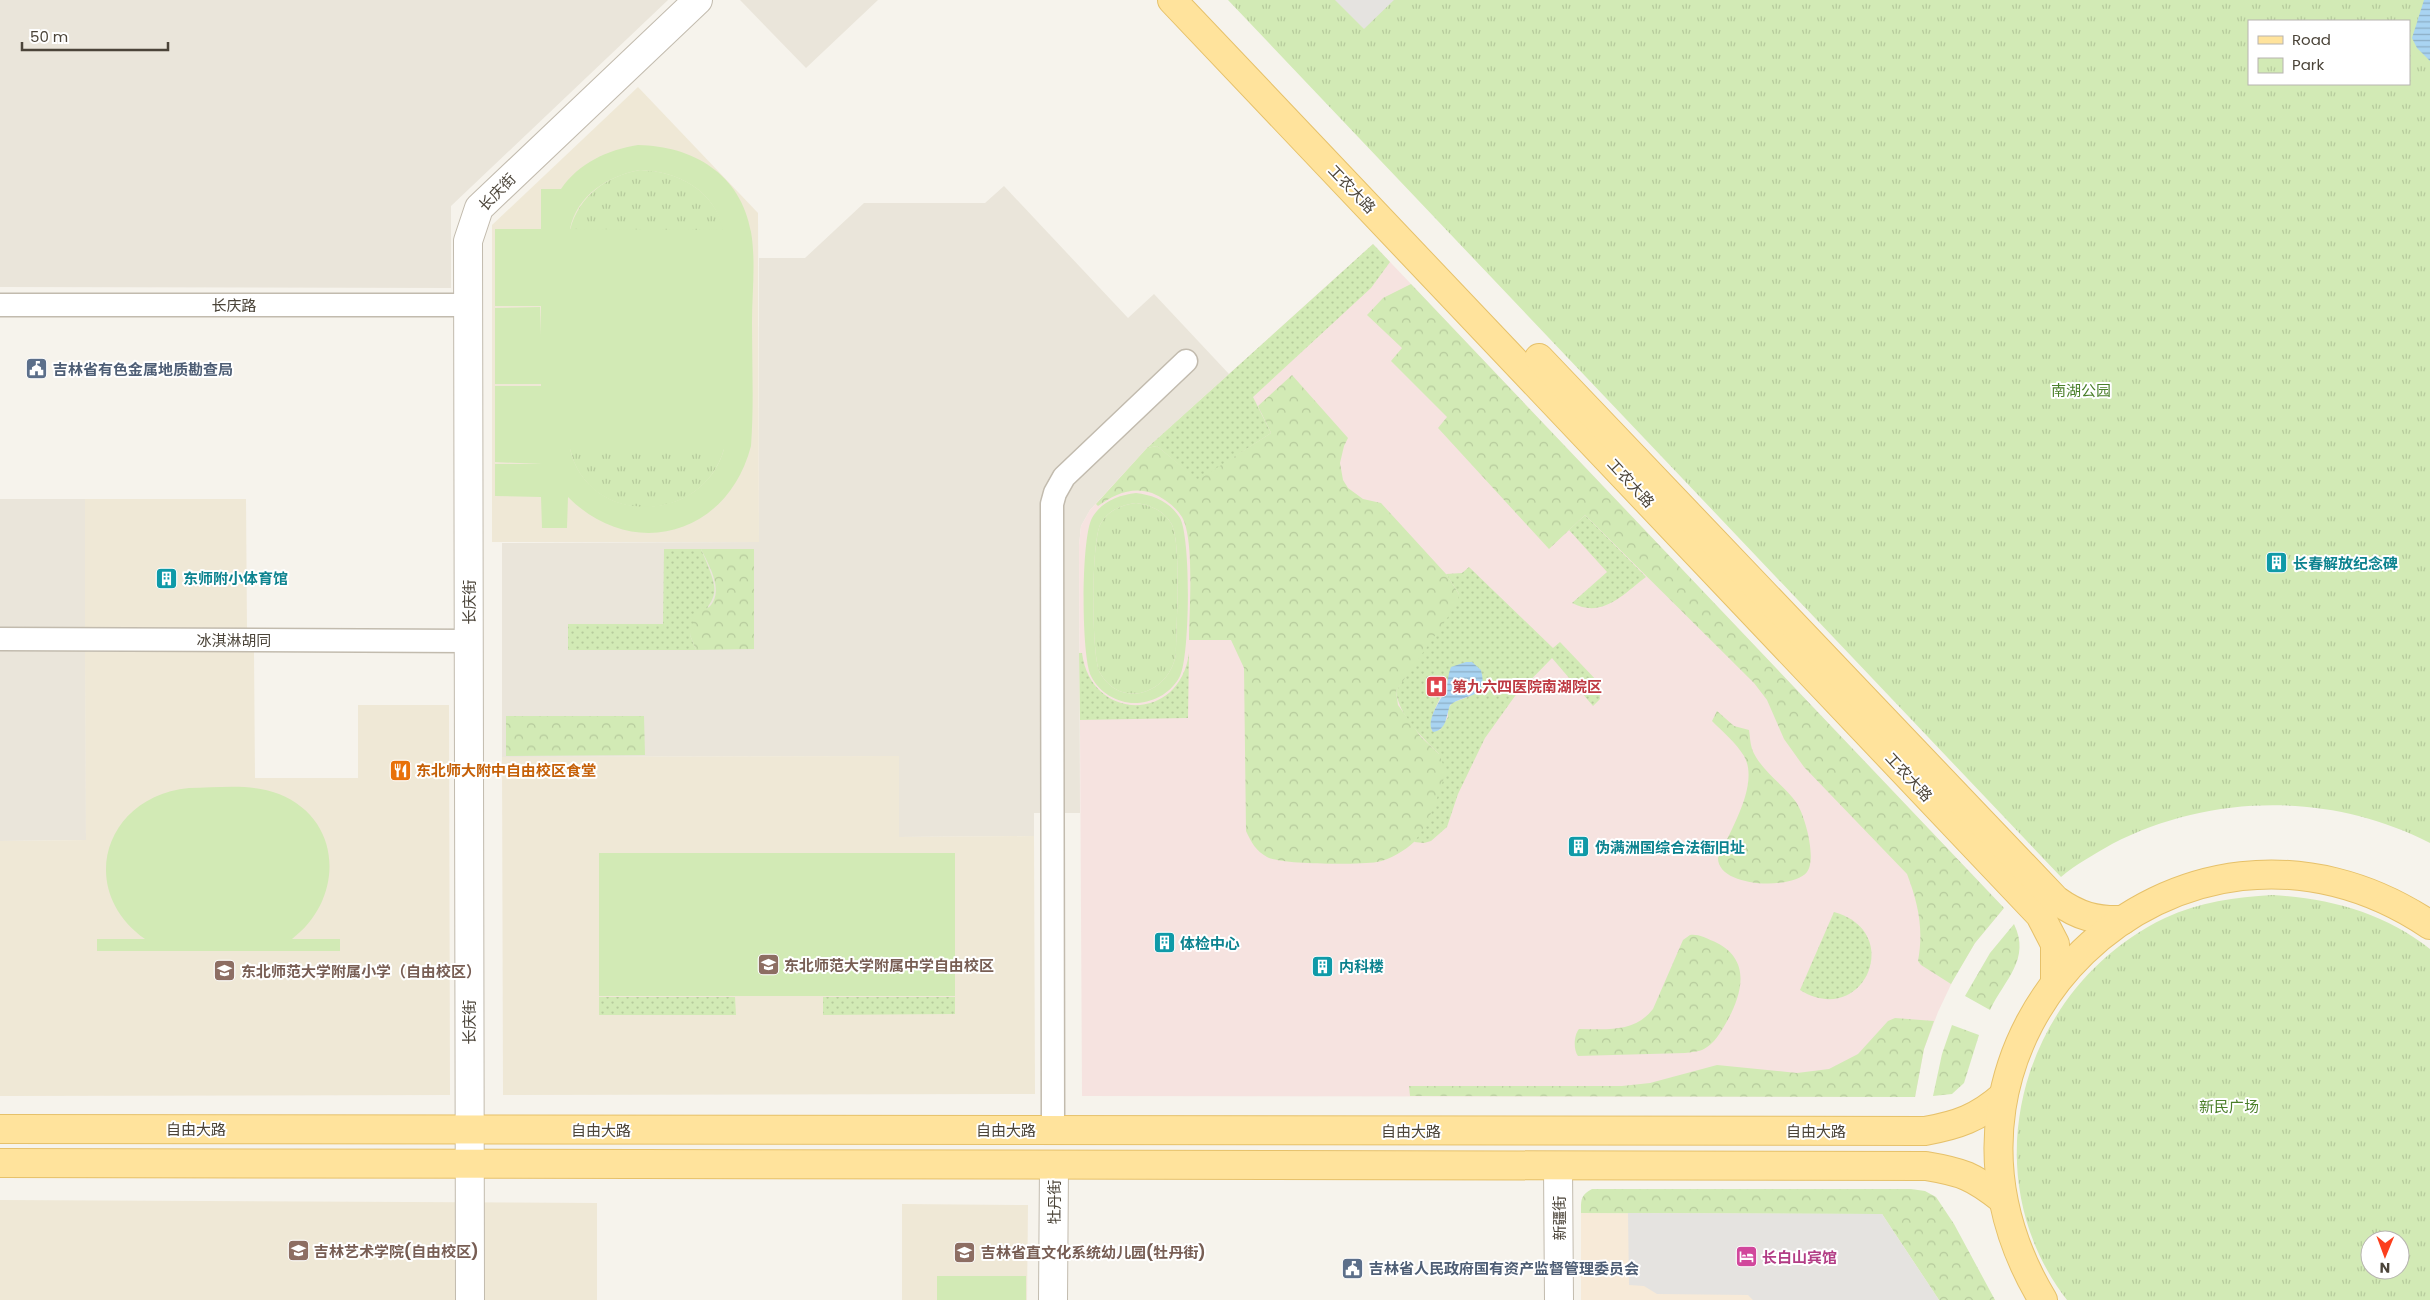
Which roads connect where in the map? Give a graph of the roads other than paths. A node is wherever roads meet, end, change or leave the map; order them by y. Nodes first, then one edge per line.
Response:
1 (698, 0) edge
2 (1172, 0) edge
3 (1197, 0) edge
4 (0, 305) edge
5 (468, 305) junction
6 (1186, 362) dead end
7 (0, 639) edge
8 (469, 641) junction
9 (2123, 920) junction
10 (2430, 925) edge
11 (2055, 982) junction
12 (2003, 1096) junction
13 (0, 1129) edge
14 (469, 1130) junction
15 (1053, 1130) junction
16 (0, 1163) edge
17 (470, 1164) junction
18 (1054, 1165) junction
19 (1558, 1166) junction
20 (2002, 1199) junction
21 (470, 1300) edge
22 (1053, 1300) edge
23 (1558, 1300) edge
24 (2043, 1300) edge

1 - 5 street, 长庆街
2 - 11 main road, 工农大路
3 - 9 main road, 工农大路
4 - 5 street, 长庆路
5 - 8 street, 长庆街
6 - 15 street
7 - 8 street, 冰淇淋胡同
8 - 14 street, 长庆街
9 - 10 main road
9 - 11 main road
11 - 12 main road
12 - 15 main road, 自由大路
12 - 20 main road
13 - 14 main road, 自由大路
14 - 15 main road, 自由大路
14 - 17 street, 长庆街
16 - 17 main road
17 - 18 main road
17 - 21 street, 长庆街
18 - 19 main road
18 - 22 street, 牡丹街
19 - 20 main road
19 - 23 street, 新疆街
20 - 24 main road

